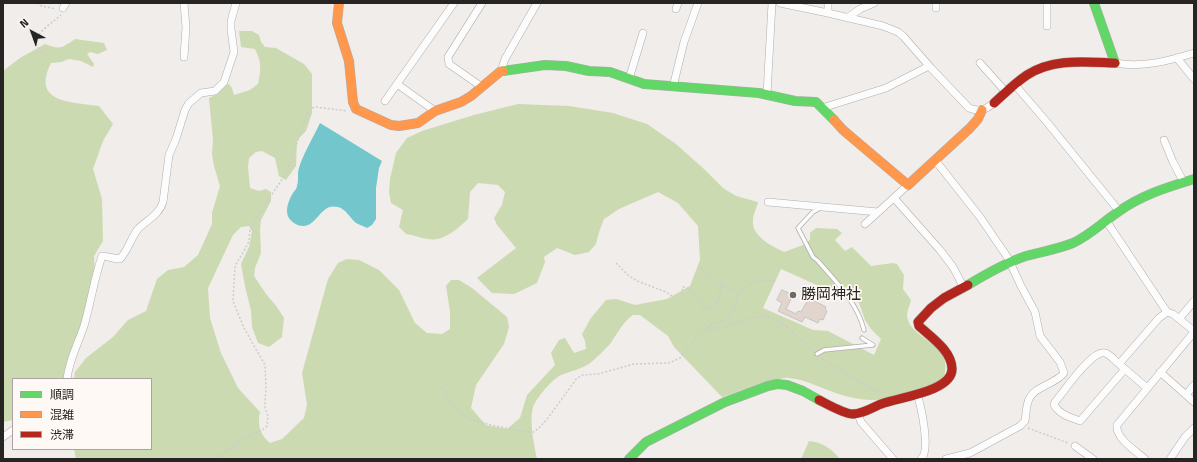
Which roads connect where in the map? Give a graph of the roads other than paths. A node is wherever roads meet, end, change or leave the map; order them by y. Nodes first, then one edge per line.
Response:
1 (184, 3) edge
2 (236, 3) edge
3 (339, 3) edge
4 (482, 3) edge
5 (537, 3) edge
6 (698, 3) edge
7 (772, 3) edge
8 (780, 3) edge
9 (828, 3) edge
10 (874, 3) edge
11 (1047, 3) edge
12 (1094, 3) edge
13 (452, 4) edge
14 (828, 13) junction
15 (847, 18) junction
16 (1047, 26) dead end
17 (643, 33) dead end
18 (1194, 54) edge
19 (184, 57) dead end
20 (1177, 58) junction
21 (980, 63) dead end
22 (1115, 63) junction
23 (929, 66) junction
24 (501, 70) junction
25 (629, 79) junction
26 (1194, 79) edge
27 (397, 84) junction
28 (1015, 85) junction
29 (482, 87) junction
30 (673, 87) junction
31 (1006, 92) junction
32 (767, 94) junction
33 (385, 101) dead end
34 (994, 103) joint
35 (822, 108) junction
36 (982, 110) junction
37 (435, 111) junction
38 (1164, 140) dead end
39 (935, 160) junction
40 (1194, 179) edge
41 (1183, 181) junction
42 (908, 185) junction
43 (894, 198) junction
44 (768, 202) dead end
45 (821, 207) junction
46 (1119, 211) junction
47 (878, 212) junction
48 (1106, 222) junction
49 (866, 224) dead end
50 (1010, 262) junction
51 (964, 288) junction
52 (1194, 301) edge
53 (1167, 312) junction
54 (1179, 318) junction
55 (864, 330) dead end
56 (1194, 331) edge
57 (862, 338) dead end
58 (817, 354) road end
59 (1122, 367) junction
60 (1160, 372) junction
61 (67, 378) edge
62 (1194, 385) edge
63 (1147, 388) junction
64 (917, 394) junction
65 (1186, 395) junction
66 (1194, 402) edge
67 (858, 414) junction
68 (12, 431) edge
69 (1192, 433) edge
70 (3, 437) edge
71 (1075, 446) road end
72 (629, 459) edge
73 (893, 459) edge
74 (921, 459) edge
75 (946, 459) edge
76 (1093, 459) edge
77 (1145, 459) edge
78 (1170, 459) edge

1 - 19 street
2 - 61 street
3 - 37 street
4 - 29 street
5 - 24 street
6 - 30 street
7 - 32 street
8 - 14 street
9 - 14 street
10 - 15 street
11 - 16 street
12 - 22 street
13 - 27 street
14 - 15 street
15 - 23 street
17 - 25 street
18 - 20 street
20 - 22 street
20 - 26 street
21 - 31 street
22 - 28 street
23 - 35 street
23 - 36 street
24 - 25 street
24 - 29 street
25 - 30 street
27 - 33 street
27 - 37 street
28 - 31 street
28 - 46 street
29 - 37 street
30 - 32 street
31 - 34 street
32 - 35 street
34 - 36 street
35 - 42 street
36 - 39 street
38 - 41 street
39 - 42 street
39 - 50 street
40 - 41 street
41 - 46 street
42 - 43 street
43 - 47 street
43 - 51 street
44 - 45 street
45 - 47 street
45 - 55 lane
46 - 48 street
47 - 49 street
48 - 50 street
48 - 53 street
50 - 51 street
50 - 75 street
51 - 64 street
52 - 54 street
53 - 54 street
53 - 59 street
54 - 56 street
56 - 60 street
57 - 58 lane
59 - 59 street
59 - 63 street
60 - 63 street
60 - 65 street
62 - 65 street
63 - 77 street
64 - 67 street
64 - 74 street
65 - 66 street
67 - 72 street
67 - 73 street
68 - 70 street
69 - 78 street
71 - 76 street

